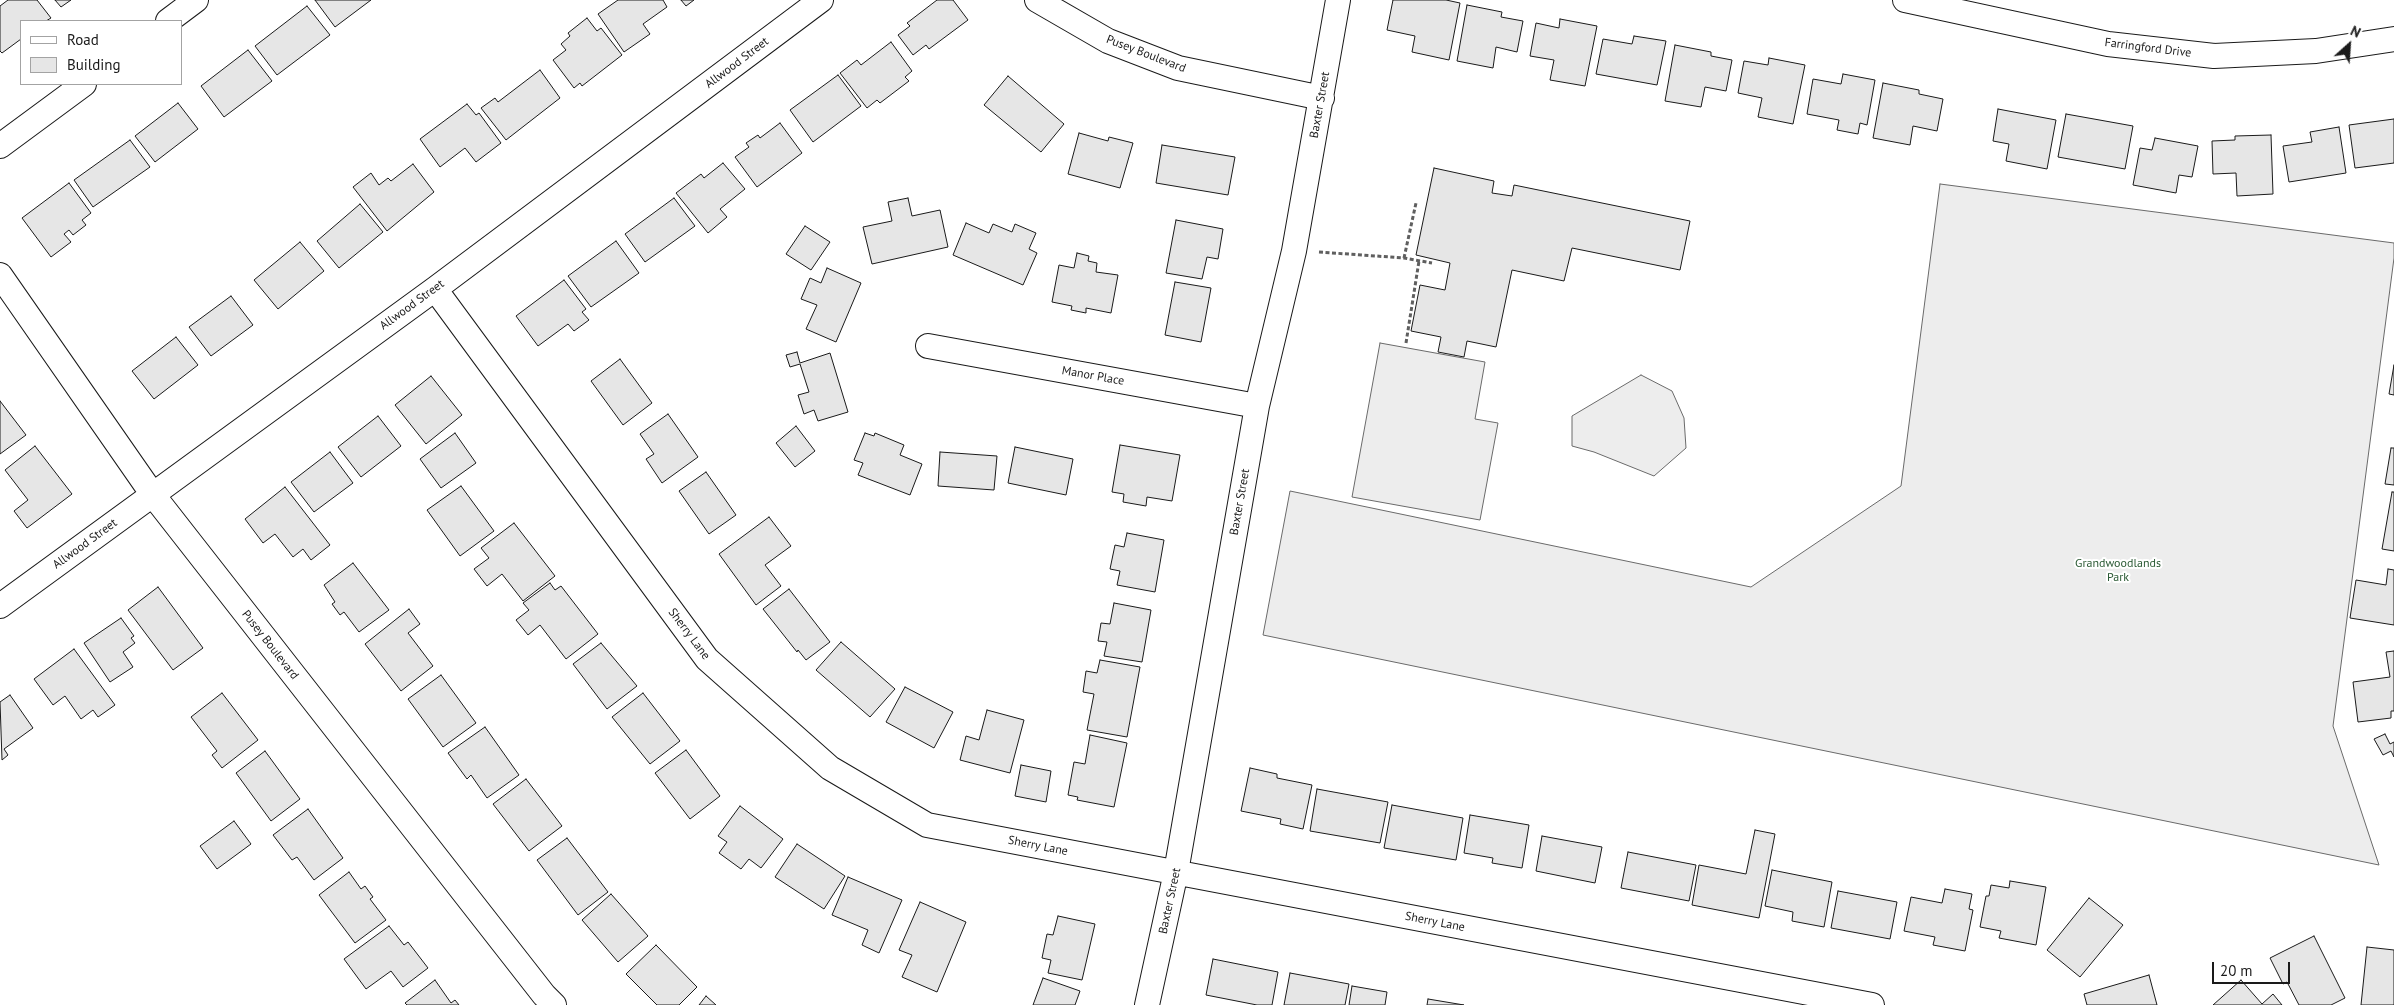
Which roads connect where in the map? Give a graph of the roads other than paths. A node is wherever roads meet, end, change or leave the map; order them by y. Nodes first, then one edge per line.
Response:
1 (196, 0) edge
2 (821, 0) edge
3 (1037, 0) edge
4 (1338, 0) edge
5 (1905, 0) edge
6 (169, 20) edge
7 (2394, 39) edge
8 (83, 85) edge
9 (1322, 98) junction
10 (0, 146) edge
11 (0, 275) edge
12 (435, 289) junction
13 (928, 346) dead end
14 (1257, 406) junction
15 (153, 496) junction
16 (0, 606) edge
17 (1176, 872) junction
18 (1830, 1001) edge
19 (554, 1005) edge
20 (1147, 1005) edge
21 (1872, 1005) edge

1 - 6 street
2 - 12 street, Allwood Street
3 - 9 street, Pusey Boulevard
4 - 9 street, Baxter Street
5 - 7 street, Farringford Drive
8 - 10 street
9 - 14 street, Baxter Street
11 - 15 street, Pusey Boulevard
12 - 15 street, Allwood Street
12 - 17 street, Sherry Lane
13 - 14 street, Manor Place
14 - 17 street, Baxter Street
15 - 16 street, Allwood Street
15 - 19 street, Pusey Boulevard
17 - 18 street, Sherry Lane
17 - 20 street, Baxter Street
18 - 21 street, Sherry Lane

